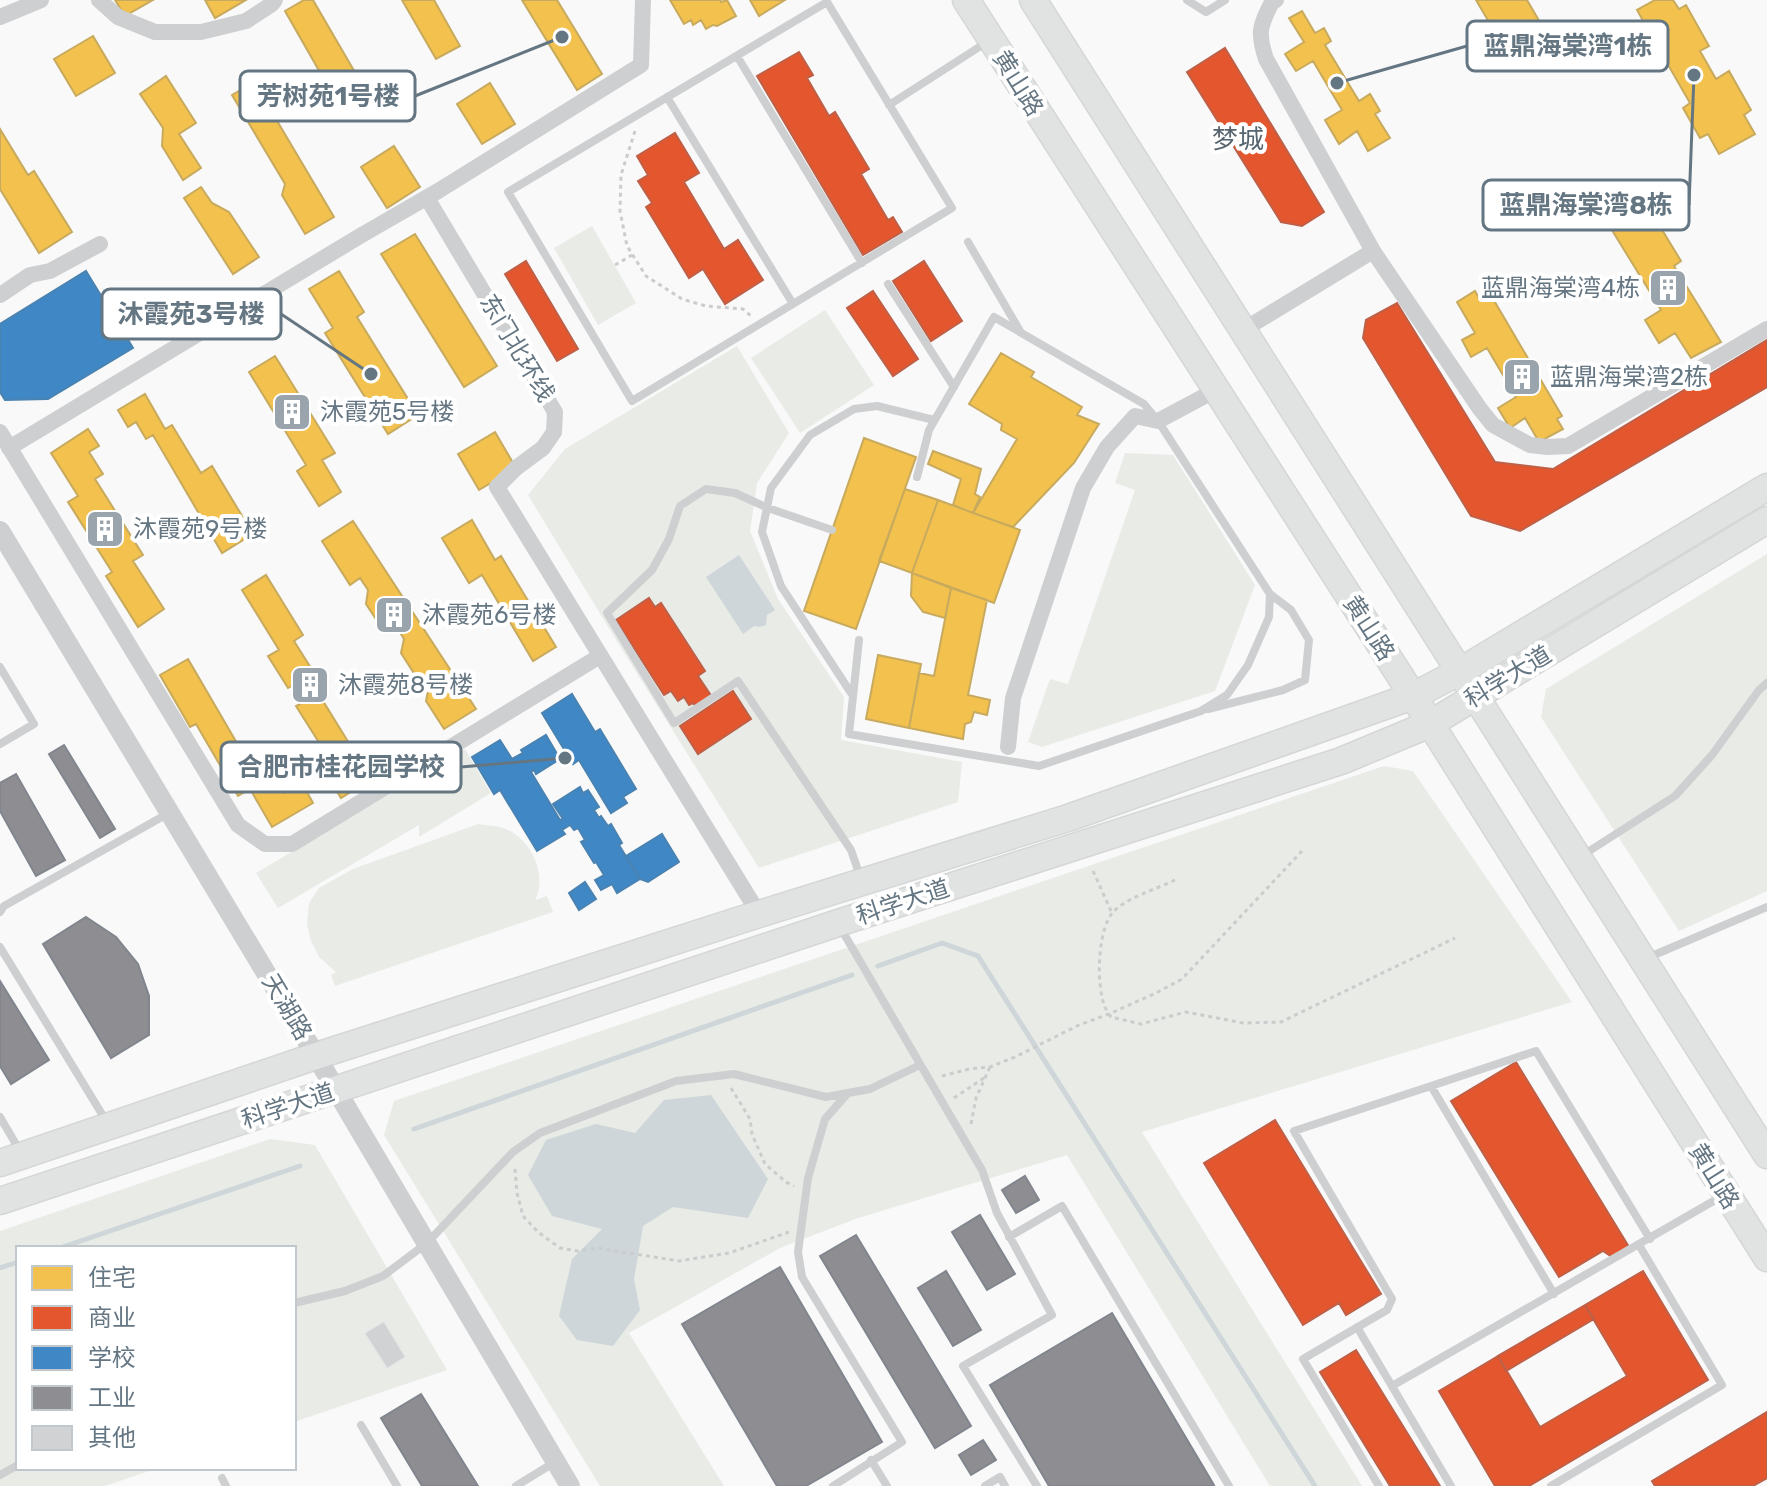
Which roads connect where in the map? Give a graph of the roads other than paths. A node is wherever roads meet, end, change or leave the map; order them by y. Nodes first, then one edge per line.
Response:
1 (41, 0) edge
2 (99, 0) edge
3 (275, 0) edge
4 (643, 0) edge
5 (966, 0) edge
6 (1033, 0) edge
7 (1187, 0) edge
8 (1225, 0) edge
9 (1276, 0) edge
10 (0, 17) edge
11 (992, 40) junction
12 (737, 56) junction
13 (667, 97) junction
14 (889, 105) junction
15 (427, 198) junction
16 (968, 242) dead end
17 (100, 244) dead end
18 (1373, 251) junction
19 (862, 263) junction
20 (888, 284) dead end
21 (0, 295) edge
22 (793, 304) junction
23 (1767, 329) edge
24 (1243, 330) junction
25 (1021, 333) junction
26 (954, 387) junction
27 (1216, 390) junction
28 (934, 420) junction
29 (1158, 421) junction
30 (0, 432) edge
31 (9, 448) junction
32 (917, 477) dead end
33 (1767, 487) edge
34 (768, 508) junction
35 (1767, 520) edge
36 (832, 530) dead end
37 (0, 531) edge
38 (1270, 594) junction
39 (859, 640) dead end
40 (600, 656) junction
41 (0, 667) edge
42 (1459, 672) junction
43 (1767, 683) edge
44 (853, 696) junction
45 (1413, 696) junction
46 (1475, 697) junction
47 (1201, 711) junction
48 (1430, 724) junction
49 (0, 744) edge
50 (1008, 747) dead end
51 (170, 812) junction
52 (1578, 858) junction
53 (862, 882) junction
54 (1767, 907) edge
55 (0, 912) edge
56 (759, 914) junction
57 (838, 923) junction
58 (0, 947) edge
59 (1642, 960) junction
60 (316, 1056) junction
61 (920, 1065) junction
62 (1431, 1086) junction
63 (337, 1090) junction
64 (847, 1093) junction
65 (0, 1117) edge
66 (109, 1126) junction
67 (1767, 1155) edge
68 (11, 1159) edge
69 (1726, 1195) junction
70 (0, 1201) edge
71 (1009, 1237) junction
72 (1650, 1239) junction
73 (427, 1243) junction
74 (1639, 1245) junction
75 (1767, 1258) edge
76 (1554, 1294) junction
77 (296, 1303) edge
78 (1357, 1327) junction
79 (1392, 1386) junction
80 (361, 1425) dead end
81 (871, 1460) junction
82 (556, 1462) junction
83 (397, 1486) edge
84 (516, 1486) edge
85 (570, 1486) edge
86 (833, 1486) edge
87 (887, 1486) edge
88 (985, 1486) edge
89 (1005, 1486) edge
90 (1037, 1486) edge
91 (1229, 1486) edge
92 (1379, 1486) edge
93 (1451, 1486) edge
94 (1551, 1486) edge

1 - 10 street
2 - 3 street
4 - 15 street
5 - 11 main road, 黄山路
6 - 24 main road
7 - 8 lane
9 - 18 street
11 - 14 lane
11 - 27 main road, 黄山路
12 - 13 lane
12 - 14 lane
12 - 19 lane
13 - 22 lane
13 - 22 lane
14 - 19 lane
15 - 31 street
15 - 40 street, 东门北环线
16 - 25 lane
17 - 21 street
18 - 23 street
18 - 24 street
19 - 22 lane
20 - 26 lane
24 - 42 main road
25 - 26 lane
25 - 29 lane
26 - 28 lane
27 - 29 street
27 - 45 main road, 黄山路
28 - 32 lane
28 - 34 lane
29 - 38 lane
29 - 50 street
30 - 31 street
31 - 40 street
33 - 42 main road, 科学大道
34 - 36 lane
34 - 44 lane
34 - 53 lane
35 - 46 main road, 科学大道
37 - 51 street, 天湖路
38 - 47 lane
38 - 47 lane
39 - 44 lane
40 - 56 street
41 - 49 lane
42 - 45 main road, 科学大道
42 - 46 main road
43 - 52 lane
44 - 47 lane
45 - 48 main road, 黄山路
45 - 53 main road, 科学大道
46 - 48 main road, 科学大道
46 - 52 main road
48 - 57 main road, 科学大道
48 - 69 main road, 黄山路
51 - 55 lane
51 - 60 street, 天湖路
52 - 59 main road
53 - 56 main road, 科学大道
54 - 59 lane
56 - 60 main road, 科学大道
57 - 61 lane
57 - 63 main road, 科学大道
58 - 66 lane
59 - 67 main road
60 - 63 street, 天湖路
60 - 66 main road, 科学大道
61 - 64 lane
61 - 71 lane
62 - 72 lane
62 - 76 lane
62 - 78 lane
63 - 70 main road, 科学大道
63 - 73 street, 天湖路
64 - 73 lane
64 - 81 lane
65 - 68 lane
66 - 68 main road, 科学大道
69 - 72 lane
69 - 75 main road, 黄山路
71 - 90 lane
71 - 91 lane
72 - 74 lane
73 - 77 lane
73 - 82 street, 天湖路
74 - 76 lane
74 - 94 lane
76 - 79 lane
78 - 79 lane
78 - 92 lane
79 - 93 lane
80 - 83 lane
81 - 86 lane
81 - 87 lane
82 - 84 lane
82 - 85 street, 天湖路
88 - 89 lane

